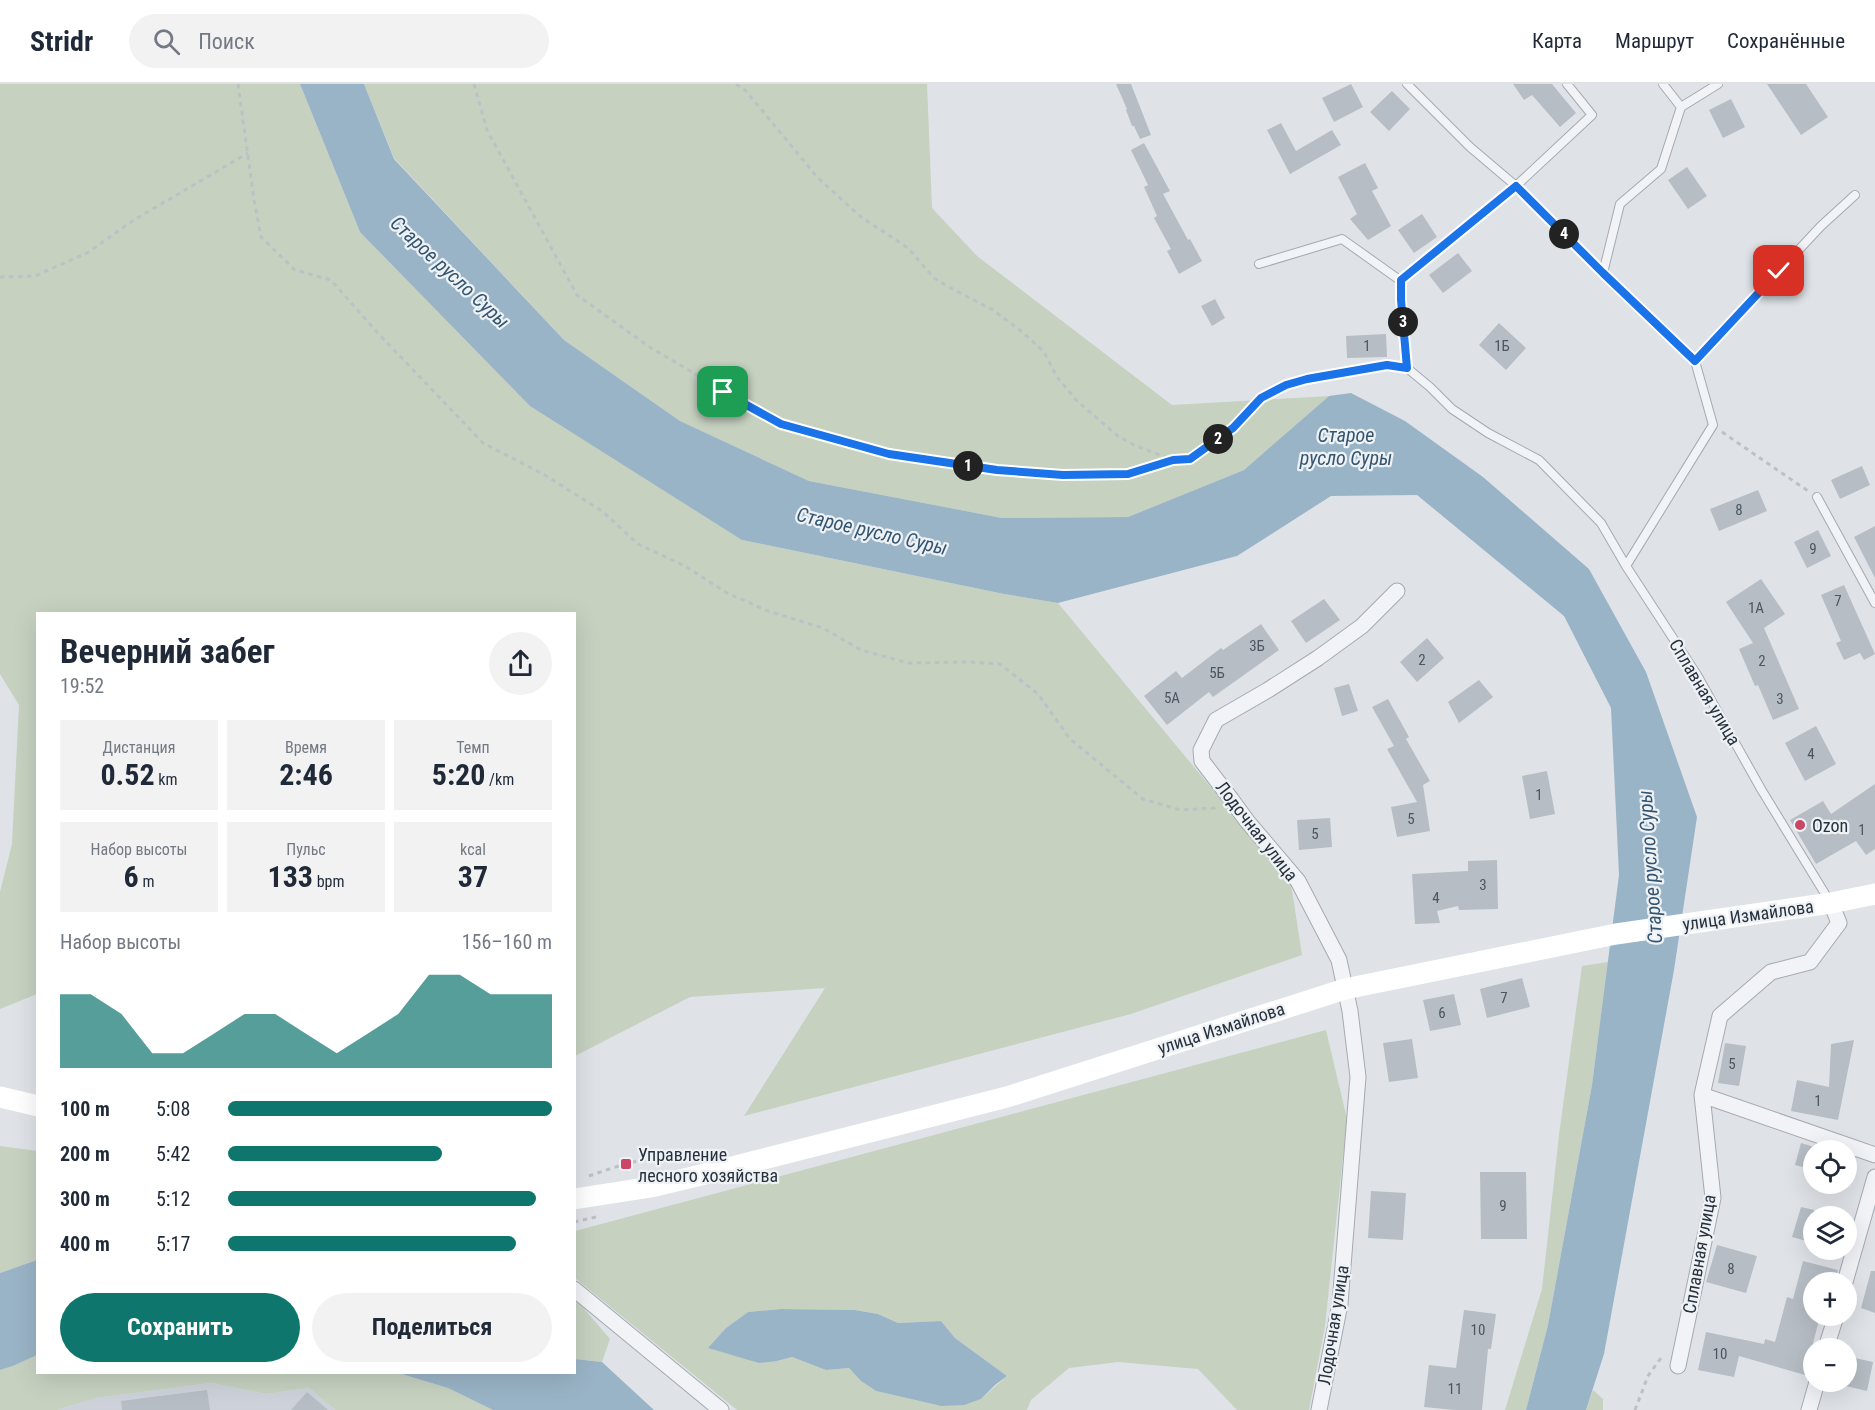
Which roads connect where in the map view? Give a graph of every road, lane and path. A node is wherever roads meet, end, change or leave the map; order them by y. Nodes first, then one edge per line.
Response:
1 (238, 84) edge
2 (474, 84) edge
3 (736, 84) edge
4 (1407, 84) edge
5 (1567, 84) edge
6 (1663, 84) edge
7 (1718, 84) edge
8 (1681, 107) junction
9 (248, 153) junction
10 (1516, 186) junction
11 (1855, 195) dead end
12 (1259, 264) dead end
13 (1603, 273) junction
14 (0, 277) edge
15 (1401, 280) junction
16 (1695, 361) junction
17 (1407, 368) junction
18 (1713, 426) junction
19 (1173, 460) junction
20 (1817, 497) joint
21 (1626, 566) junction
22 (1397, 591) dead end
23 (1875, 603) edge
24 (1231, 800) junction
25 (1875, 894) edge
26 (1831, 903) junction
27 (1345, 989) junction
28 (1702, 1095) junction
29 (0, 1097) edge
30 (36, 1106) edge
31 (1875, 1155) edge
32 (1875, 1177) edge
33 (576, 1199) edge
34 (1848, 1272) edge
35 (576, 1291) edge
36 (1685, 1332) junction
37 (1678, 1366) dead end
38 (1814, 1392) edge
39 (720, 1410) edge
40 (1318, 1410) edge
41 (1635, 1410) edge
42 (1809, 1410) edge

1 - 9 path
2 - 19 path
3 - 19 path
4 - 10 lane
5 - 10 lane
6 - 8 lane
7 - 8 lane
8 - 13 lane
9 - 14 path
9 - 24 path
10 - 13 lane
10 - 15 lane
11 - 16 lane
12 - 15 lane
13 - 16 lane
15 - 17 lane
16 - 18 lane
17 - 19 path
17 - 21 lane, Сплавная улица
18 - 20 path
18 - 21 lane
20 - 23 lane
21 - 26 lane, Сплавная улица
22 - 24 street, Лодочная улица
24 - 27 street, Лодочная улица
25 - 26 main road, улица Измайлова
26 - 27 main road, улица Измайлова
26 - 28 street, Сплавная улица
27 - 33 main road, улица Измайлова
27 - 40 street, Лодочная улица
28 - 31 street
28 - 36 street, Сплавная улица
29 - 30 main road
32 - 34 street
35 - 39 street
36 - 37 street, Сплавная улица
36 - 41 path
38 - 42 street

